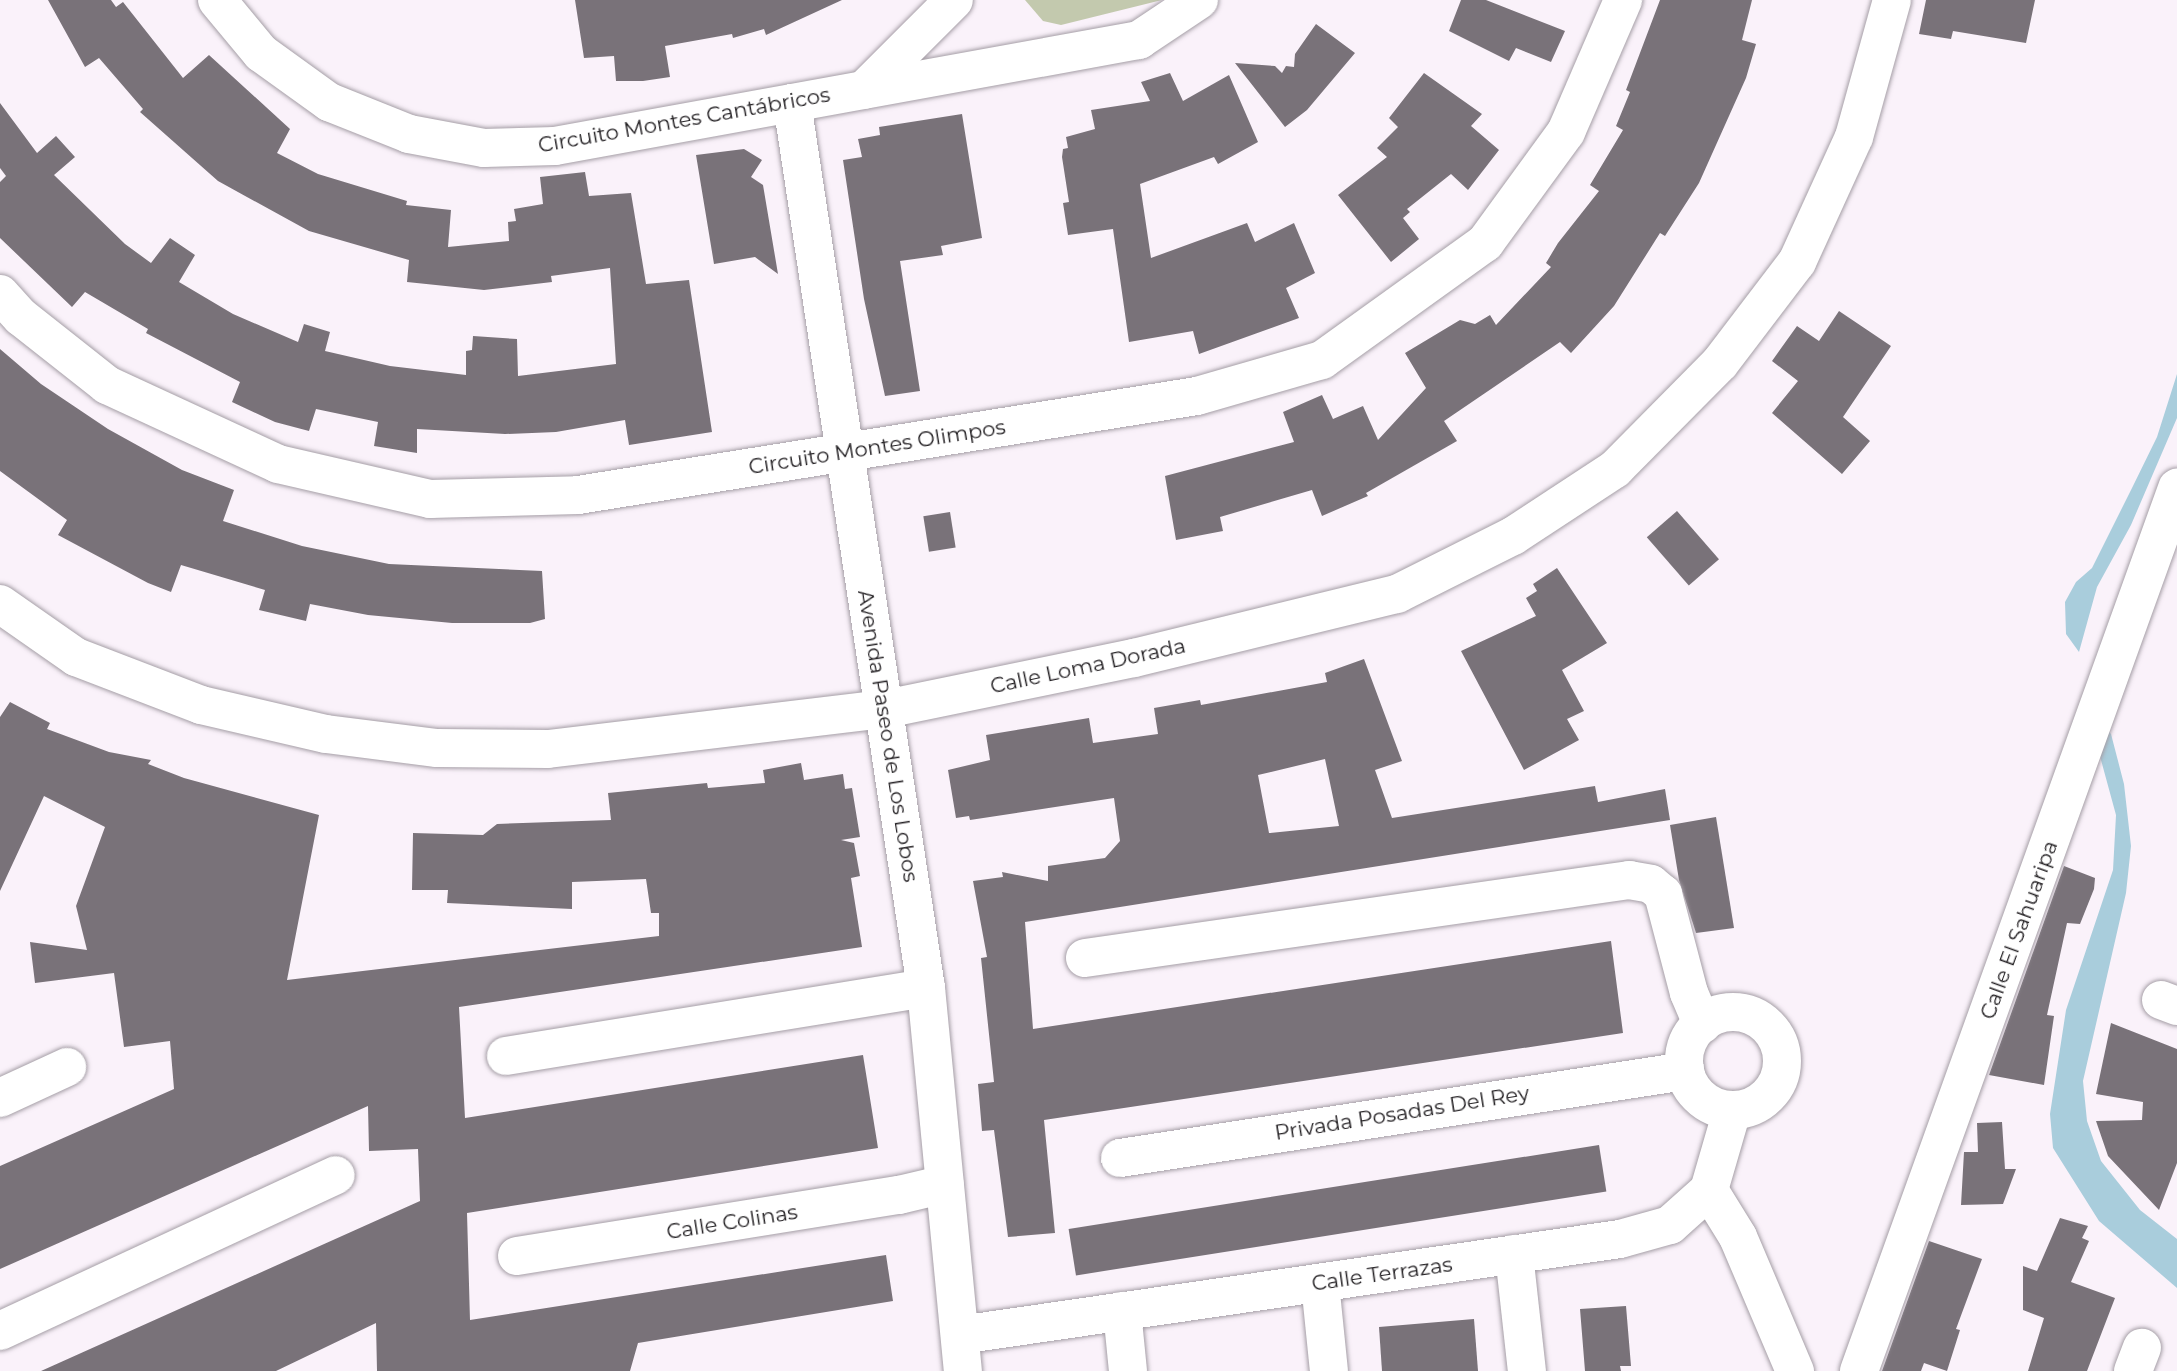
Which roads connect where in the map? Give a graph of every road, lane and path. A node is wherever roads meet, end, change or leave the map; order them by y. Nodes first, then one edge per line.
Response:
1 (217, 0) edge
2 (954, 0) edge
3 (1199, 0) edge
4 (1623, 0) edge
5 (1892, 0) edge
6 (864, 90) junction
7 (792, 103) junction
8 (0, 294) edge
9 (844, 452) junction
10 (2177, 488) edge
11 (0, 604) edge
12 (885, 709) junction
13 (1086, 958) dead end
14 (926, 988) junction
15 (1702, 1024) junction
16 (506, 1056) dead end
17 (67, 1067) dead end
18 (1685, 1071) junction
19 (0, 1098) edge
20 (1732, 1111) junction
21 (1120, 1158) dead end
22 (336, 1175) dead end
23 (945, 1184) junction
24 (1709, 1190) junction
25 (1514, 1254) junction
26 (517, 1256) dead end
27 (1320, 1283) junction
28 (1122, 1311) junction
29 (0, 1331) edge
30 (961, 1353) edge
31 (1128, 1371) edge
32 (1329, 1371) edge
33 (1527, 1371) edge
34 (1796, 1371) edge
35 (1859, 1371) edge

1 - 7 street, Circuito Montes Cantábricos
2 - 6 street
3 - 6 street, Circuito Montes Cantábricos
4 - 9 street, Circuito Montes Olimpos
5 - 12 street, Calle Loma Dorada
6 - 7 street, Circuito Montes Cantábricos
7 - 9 street, Avenida Paseo de Los Lobos
8 - 9 street, Circuito Montes Olimpos
9 - 12 street, Avenida Paseo de Los Lobos
10 - 35 street, Calle El Sahuaripa
11 - 12 street, Calle Loma Dorada
12 - 14 street, Avenida Paseo de Los Lobos
13 - 15 street
14 - 16 street
14 - 23 street, Avenida Paseo de Los Lobos
15 - 18 street
15 - 20 street
17 - 19 street
18 - 20 street
18 - 21 street, Privada Posadas Del Rey
20 - 24 street
22 - 29 street
23 - 26 street, Calle Colinas
23 - 30 street, Avenida Paseo de Los Lobos
24 - 25 street, Calle Terrazas
24 - 34 street
25 - 27 street, Calle Terrazas
25 - 33 street
27 - 28 street, Calle Terrazas
27 - 32 street
28 - 30 street, Calle Terrazas
28 - 31 street

